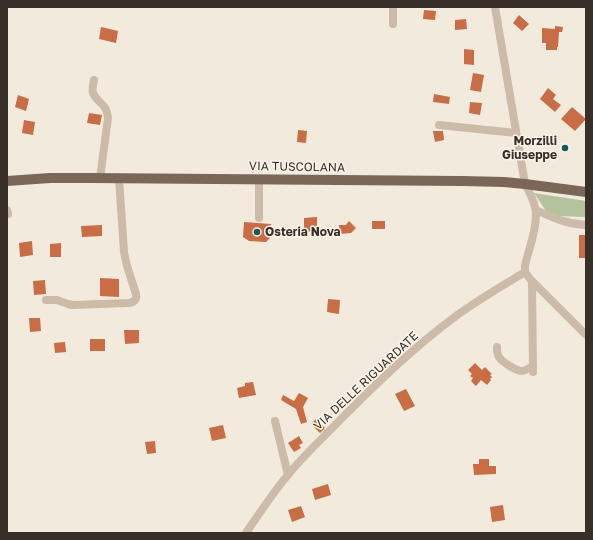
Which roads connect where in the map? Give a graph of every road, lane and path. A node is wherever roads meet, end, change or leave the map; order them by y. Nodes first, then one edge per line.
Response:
1 (393, 7) edge
2 (495, 7) edge
3 (393, 24) dead end
4 (94, 80) dead end
5 (438, 125) dead end
6 (516, 133) junction
7 (100, 178) junction
8 (119, 178) junction
9 (259, 180) junction
10 (7, 181) edge
11 (525, 184) junction
12 (586, 192) edge
13 (536, 210) junction
14 (258, 218) dead end
15 (586, 225) edge
16 (525, 272) junction
17 (532, 281) junction
18 (46, 300) dead end
19 (586, 335) edge
20 (498, 347) dead end
21 (275, 422) dead end
22 (288, 475) junction
23 (246, 533) edge

1 - 3 street
2 - 6 street
4 - 7 street
5 - 6 street
6 - 11 street
7 - 8 main road, VIA TUSCOLANA
7 - 10 main road, VIA TUSCOLANA
8 - 9 main road, VIA TUSCOLANA
8 - 18 street
9 - 11 main road, VIA TUSCOLANA
9 - 14 street
11 - 12 main road, VIA TUSCOLANA
11 - 13 street
13 - 15 street
13 - 16 street
16 - 17 street
16 - 22 street, VIA DELLE RIGUARDATE
17 - 19 street
17 - 20 street
21 - 22 street
22 - 23 street, VIA DELLE RIGUARDATE

